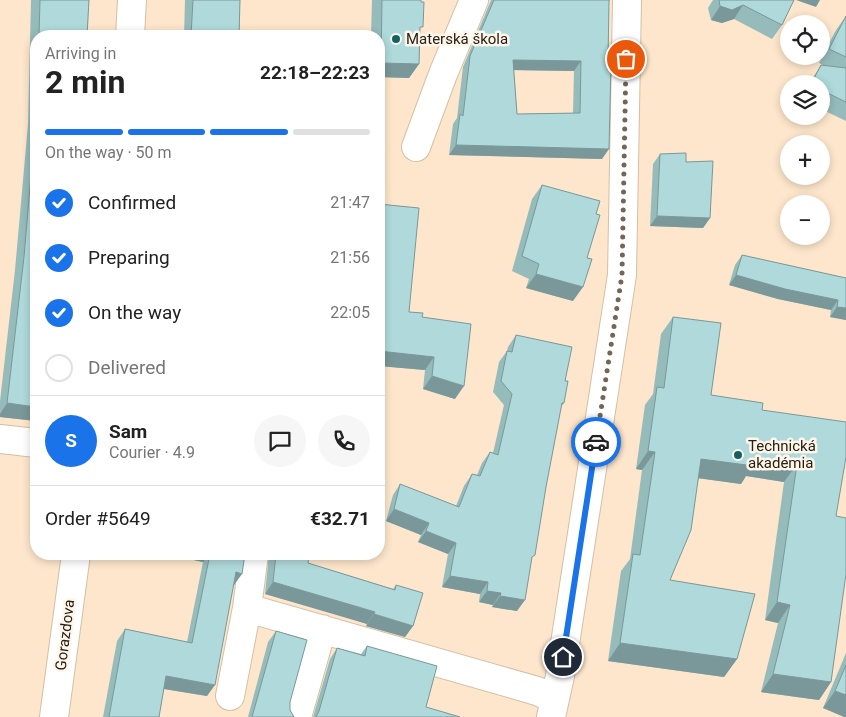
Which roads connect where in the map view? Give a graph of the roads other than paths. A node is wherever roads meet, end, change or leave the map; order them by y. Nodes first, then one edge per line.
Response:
1 (132, 0) edge
2 (474, 0) edge
3 (627, 0) edge
4 (130, 30) edge
5 (416, 147) dead end
6 (0, 439) edge
7 (30, 442) edge
8 (75, 560) edge
9 (253, 560) edge
10 (247, 608) junction
11 (322, 629) junction
12 (230, 696) dead end
13 (553, 708) edge
14 (54, 717) edge
15 (297, 717) edge

1 - 4 street
2 - 5 street
3 - 13 street
6 - 7 street
8 - 14 street, Gorazdova
9 - 10 street
10 - 11 street
10 - 12 street
11 - 13 street
11 - 15 street

